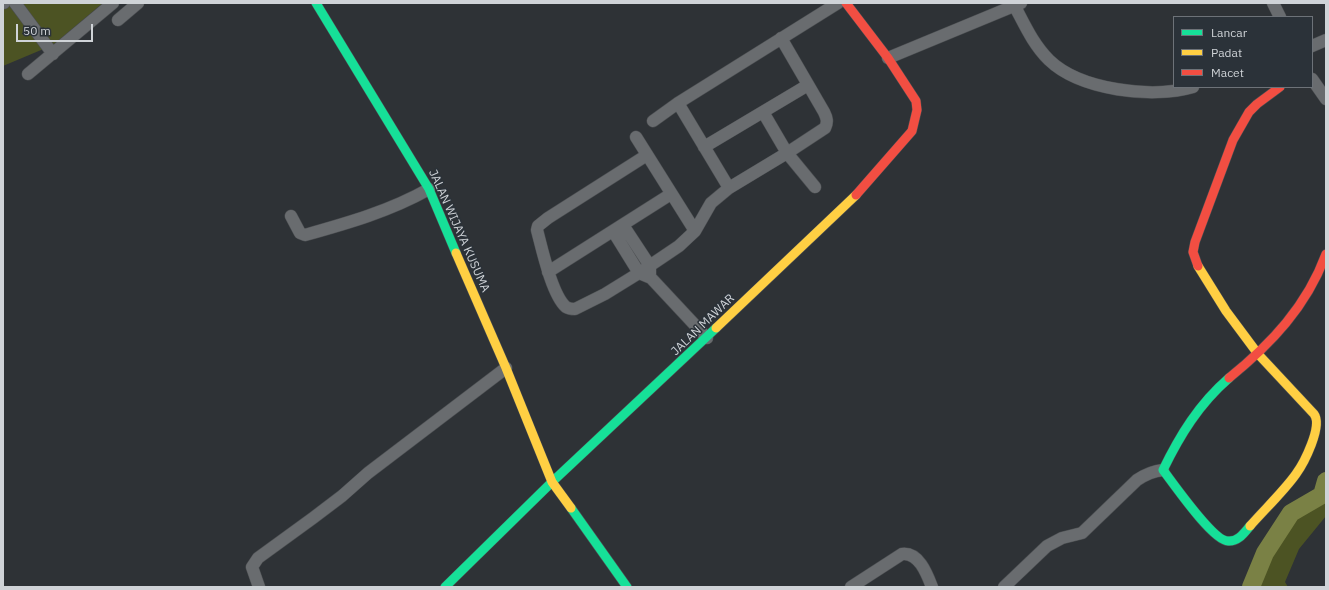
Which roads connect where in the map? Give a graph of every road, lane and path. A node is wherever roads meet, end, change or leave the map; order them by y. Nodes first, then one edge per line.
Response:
1 (15, 3) edge
2 (113, 3) edge
3 (138, 3) edge
4 (316, 3) edge
5 (838, 3) edge
6 (846, 3) edge
7 (1273, 3) edge
8 (1016, 4) edge
9 (1280, 16) edge
10 (118, 20) dead end
11 (781, 38) junction
12 (1326, 40) edge
13 (1313, 46) edge
14 (53, 54) junction
15 (888, 58) junction
16 (28, 74) dead end
17 (1313, 80) edge
18 (808, 85) junction
19 (1186, 88) edge
20 (1279, 88) edge
21 (1326, 99) edge
22 (678, 103) junction
23 (763, 112) junction
24 (653, 121) dead end
25 (636, 137) dead end
26 (704, 147) junction
27 (787, 154) junction
28 (646, 155) junction
29 (815, 187) dead end
30 (729, 188) junction
31 (429, 189) junction
32 (671, 194) junction
33 (291, 216) dead end
34 (618, 228) junction
35 (695, 231) junction
36 (1326, 254) edge
37 (548, 272) junction
38 (650, 272) junction
39 (639, 273) junction
40 (707, 338) junction
41 (1258, 354) junction
42 (506, 368) junction
43 (1163, 470) junction
44 (552, 482) junction
45 (258, 587) edge
46 (445, 587) edge
47 (626, 587) edge
48 (852, 587) edge
49 (932, 587) edge
50 (1004, 587) edge

1 - 14 street
2 - 14 street
3 - 10 street
4 - 31 street, JALAN WIJAYA KUSUMA
5 - 11 street
6 - 15 street, JALAN MAWAR
7 - 9 street
8 - 15 street
8 - 19 street
11 - 18 street
11 - 22 street
12 - 13 street
14 - 16 street
15 - 40 street, JALAN MAWAR
17 - 21 street
18 - 23 street
18 - 27 street
20 - 41 street
22 - 24 street
22 - 26 street
23 - 26 street
23 - 27 street
25 - 28 street
26 - 30 street
27 - 29 street
27 - 30 street
28 - 32 street
28 - 37 street
30 - 35 street
31 - 33 street
31 - 42 street, JALAN WIJAYA KUSUMA
32 - 34 street
32 - 35 street
34 - 37 street
34 - 38 street
34 - 39 street
35 - 38 street
36 - 41 street
37 - 39 street
38 - 39 street
38 - 40 street
40 - 44 street, JALAN MAWAR
41 - 43 street
41 - 43 street
42 - 44 street, JALAN WIJAYA KUSUMA
42 - 45 street
43 - 50 street
44 - 46 street, JALAN MAWAR
44 - 47 street, JALAN WIJAYA KUSUMA
48 - 49 street

